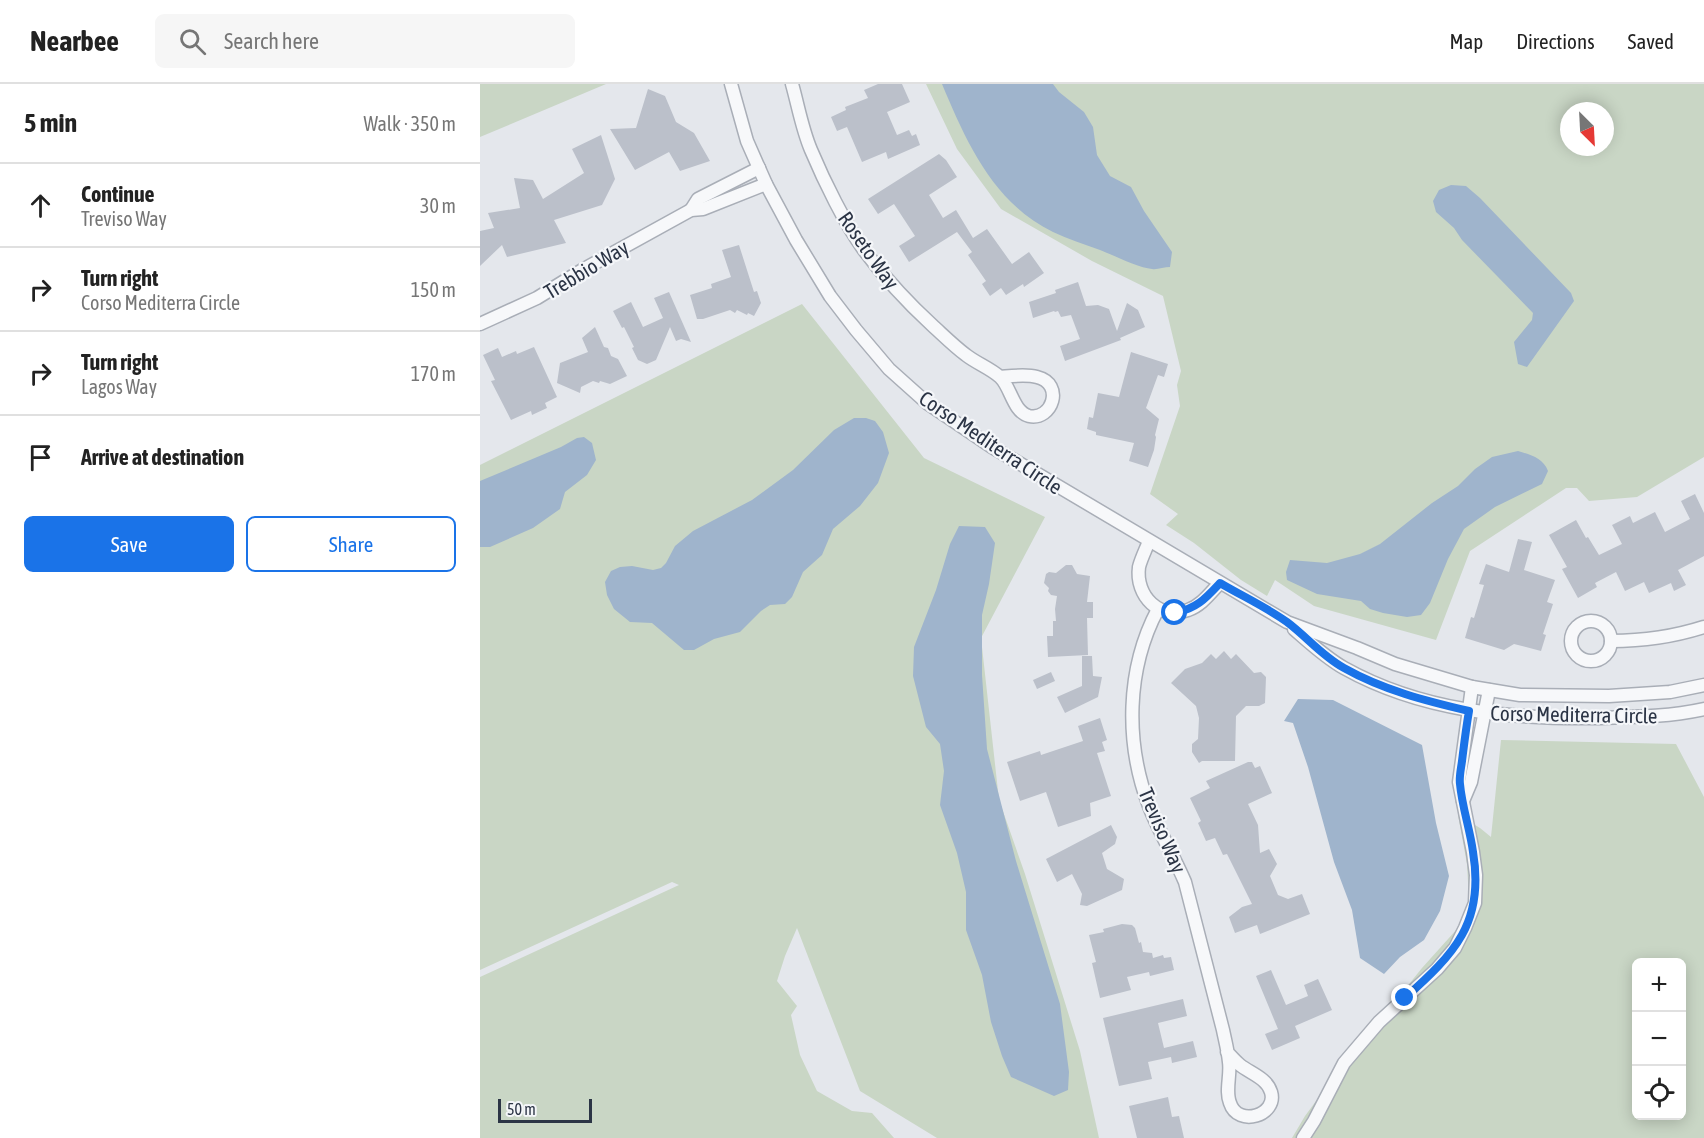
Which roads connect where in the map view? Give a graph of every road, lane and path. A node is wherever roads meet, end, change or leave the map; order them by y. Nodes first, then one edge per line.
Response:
1 (731, 84) edge
2 (792, 84) edge
3 (759, 168) junction
4 (766, 184) junction
5 (691, 210) junction
6 (480, 324) edge
7 (1000, 377) dead end
8 (1149, 541) junction
9 (1220, 583) junction
10 (1158, 609) junction
11 (1287, 622) junction
12 (1704, 627) edge
13 (1611, 641) dead end
14 (1704, 685) edge
15 (1472, 687) junction
16 (1489, 690) junction
17 (1704, 709) edge
18 (1469, 711) junction
19 (1485, 712) junction
20 (1463, 801) junction
21 (1227, 1052) junction
22 (1303, 1138) edge

1 - 3 street, Corso Mediterra Circle
2 - 7 street, Roseto Way
3 - 4 street, Corso Mediterra Circle
3 - 5 street, Trebbio Way
4 - 5 street, Trebbio Way
4 - 8 street, Corso Mediterra Circle
5 - 6 street, Trebbio Way
8 - 9 street, Corso Mediterra Circle
8 - 10 street
9 - 10 street
9 - 11 street, Corso Mediterra Circle
10 - 21 street, Treviso Way
11 - 15 street, Corso Mediterra Circle
11 - 18 street, Corso Mediterra Circle
12 - 13 street
14 - 16 street, Corso Mediterra Circle
15 - 16 street, Corso Mediterra Circle
15 - 18 street
16 - 19 street
17 - 19 street, Corso Mediterra Circle
18 - 19 street, Corso Mediterra Circle
18 - 20 street
19 - 20 street
20 - 22 street
21 - 21 street, Treviso Way

